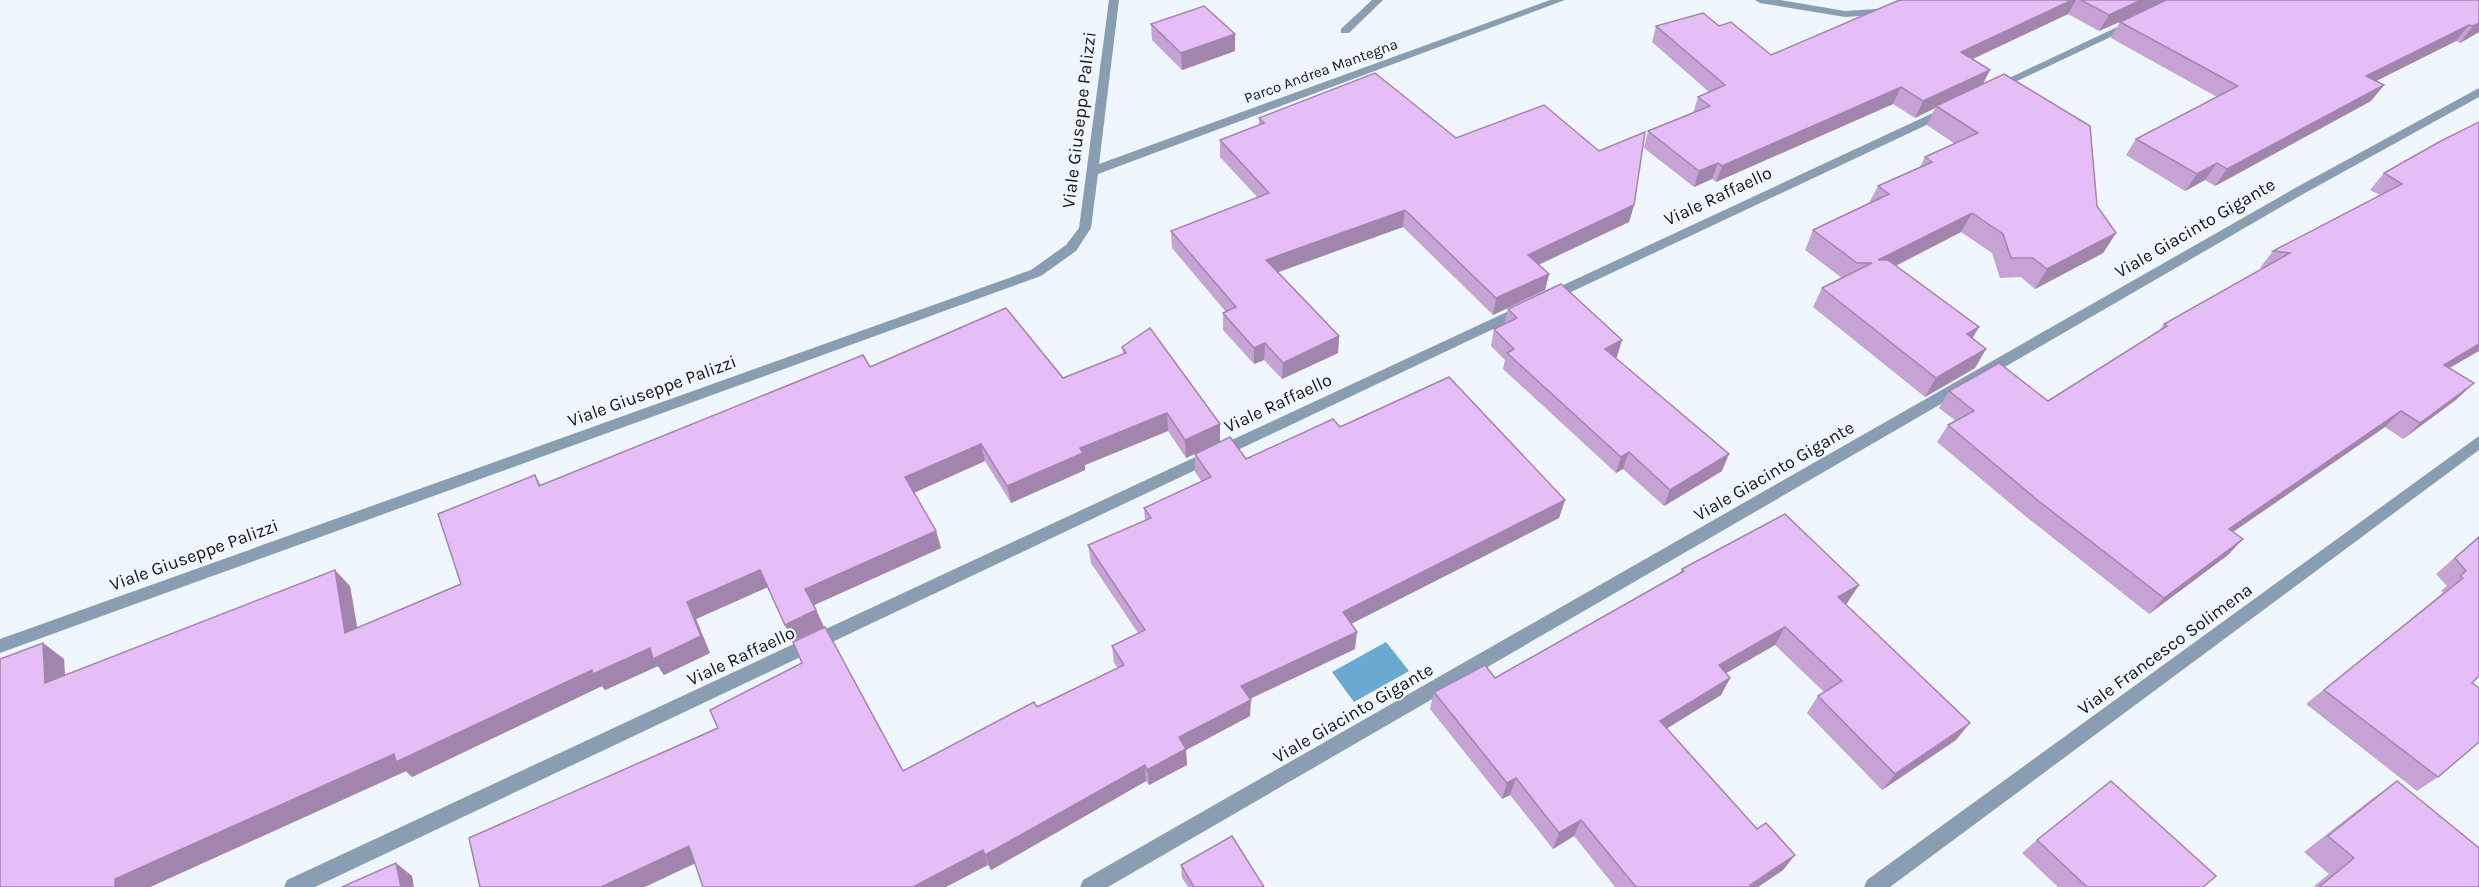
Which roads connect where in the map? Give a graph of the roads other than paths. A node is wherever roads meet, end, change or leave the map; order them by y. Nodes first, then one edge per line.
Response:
1 (1114, 0) edge
2 (1378, 0) edge
3 (1560, 0) edge
4 (1760, 0) edge
5 (1907, 10) edge
6 (2148, 15) edge
7 (1346, 31) dead end
8 (2479, 92) edge
9 (1093, 171) junction
10 (2479, 442) edge
11 (0, 646) edge
12 (294, 887) edge
13 (1090, 887) edge
14 (1874, 887) edge

1 - 9 street, Viale Giuseppe Palizzi
2 - 7 street
3 - 9 street, Parco Andrea Mantegna
4 - 5 street
6 - 12 street, Viale Raffaello
8 - 13 street, Viale Giacinto Gigante
9 - 11 street, Viale Giuseppe Palizzi
10 - 14 street, Viale Francesco Solimena

